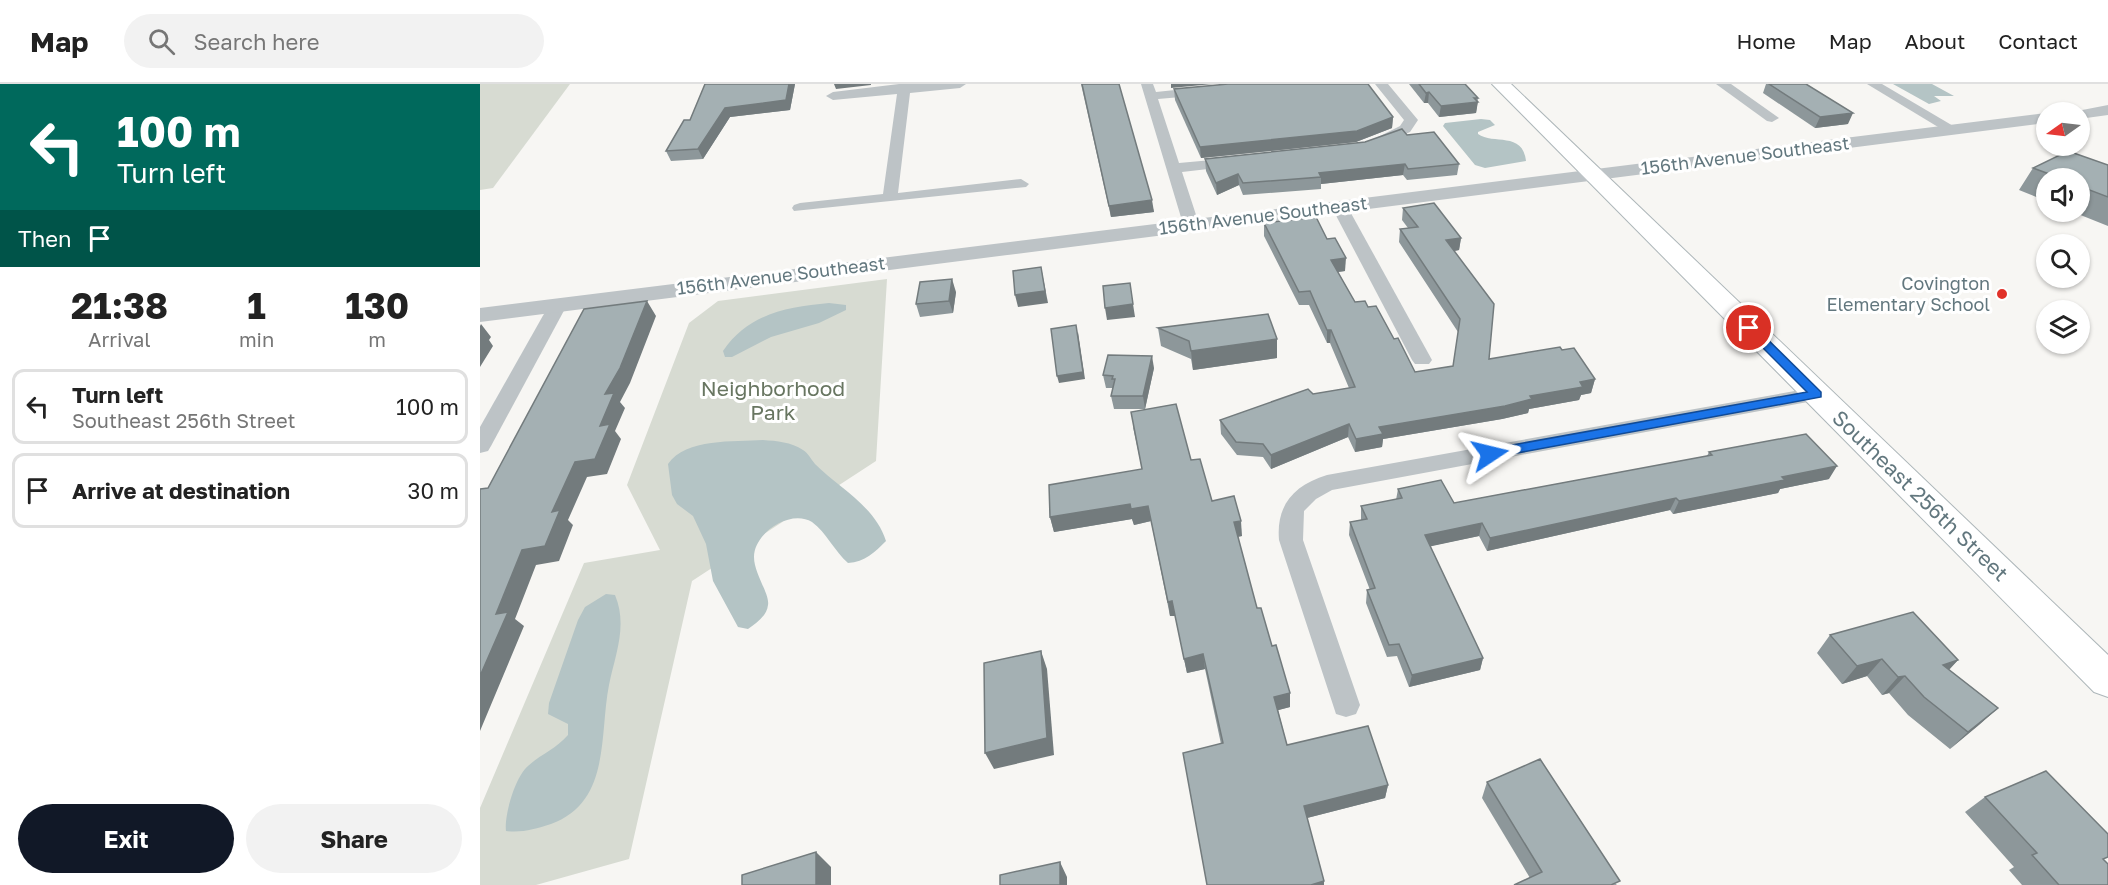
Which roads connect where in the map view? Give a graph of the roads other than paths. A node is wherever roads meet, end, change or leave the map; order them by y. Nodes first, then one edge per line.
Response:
1 (960, 84) edge
2 (1381, 84) edge
3 (1501, 84) edge
4 (1722, 84) edge
5 (1873, 84) edge
6 (904, 87) edge
7 (1149, 90) edge
8 (1218, 90) edge
9 (833, 96) dead end
10 (2108, 110) edge
11 (2090, 112) edge
12 (1772, 118) dead end
13 (2036, 119) edge
14 (1953, 129) junction
15 (1357, 148) edge
16 (1254, 159) edge
17 (1173, 168) junction
18 (1593, 175) junction
19 (1021, 184) dead end
20 (890, 198) junction
21 (1339, 206) junction
22 (800, 208) dead end
23 (1191, 224) junction
24 (558, 305) junction
25 (480, 315) edge
26 (1422, 360) dead end
27 (1817, 394) junction
28 (480, 446) edge
29 (2108, 680) edge
30 (1346, 705) dead end

1 - 6 street
2 - 15 street
3 - 18 main road, Southeast 256th Street
4 - 12 street
5 - 14 street
6 - 9 street
6 - 20 street
7 - 8 street
7 - 17 street
10 - 11 street
13 - 14 street, 156th Avenue Southeast
14 - 18 street, 156th Avenue Southeast
16 - 17 street
17 - 23 street
18 - 21 street, 156th Avenue Southeast
18 - 27 main road, Southeast 256th Street
19 - 20 street
20 - 22 street
21 - 23 street, 156th Avenue Southeast
21 - 26 street
23 - 24 street, 156th Avenue Southeast
24 - 25 street, 156th Avenue Southeast
24 - 28 street
27 - 29 main road, Southeast 256th Street
27 - 30 street

